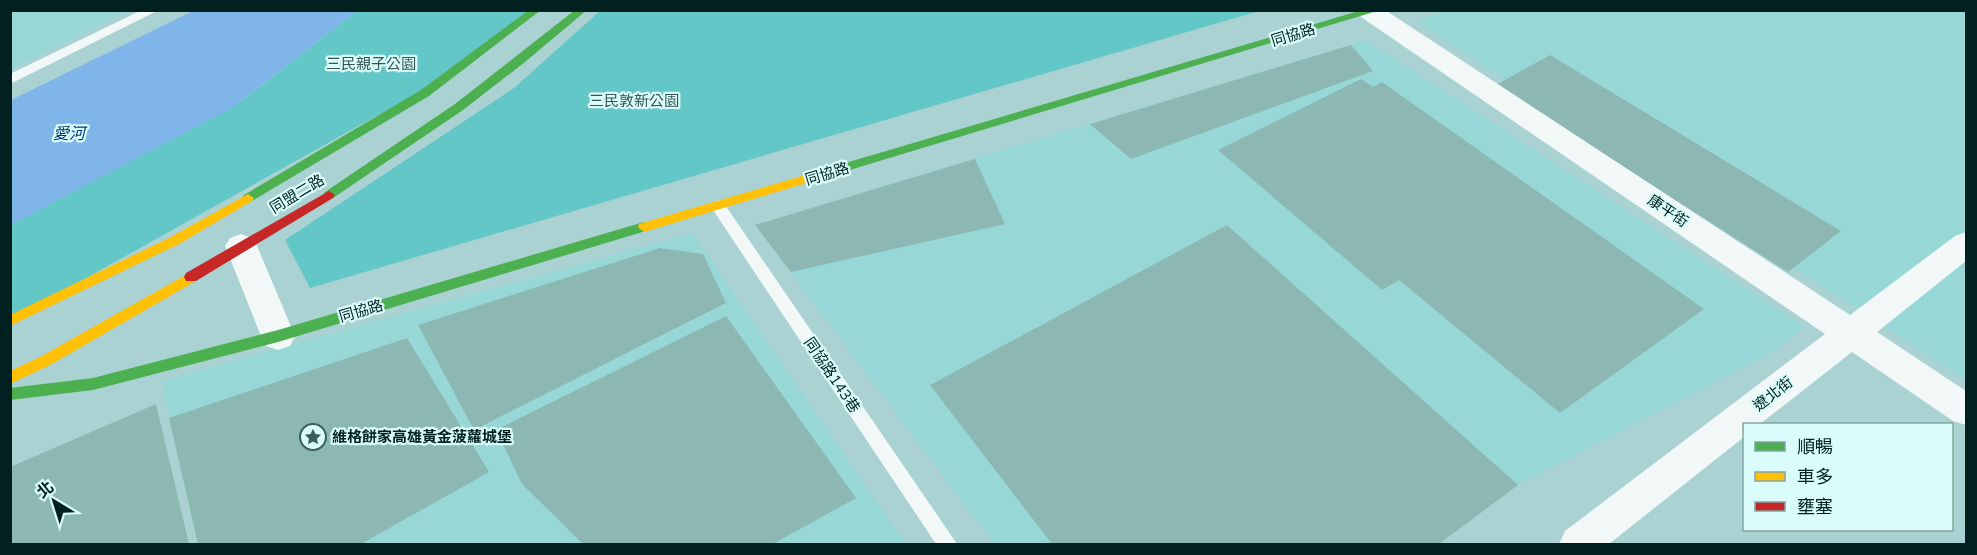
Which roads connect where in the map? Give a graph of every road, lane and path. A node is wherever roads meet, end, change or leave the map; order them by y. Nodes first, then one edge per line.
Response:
1 (153, 10) edge
2 (536, 10) edge
3 (582, 10) edge
4 (1373, 11) edge
5 (10, 80) edge
6 (718, 206) junction
7 (1966, 244) edge
8 (240, 246) junction
9 (10, 321) edge
10 (1851, 333) junction
11 (278, 336) junction
12 (10, 378) edge
13 (10, 394) edge
14 (1966, 410) edge
15 (946, 544) edge
16 (1579, 544) edge

1 - 5 lane
2 - 9 street, 同盟二路
3 - 8 street, 同盟二路
4 - 6 street, 同協路
4 - 10 street, 康平街
6 - 11 street, 同協路
6 - 15 lane, 同協路143巷
7 - 10 street, 遼北街
8 - 11 street
8 - 12 street, 同盟二路
10 - 14 street, 康平街
10 - 16 street, 遼北街
11 - 13 street, 同協路

